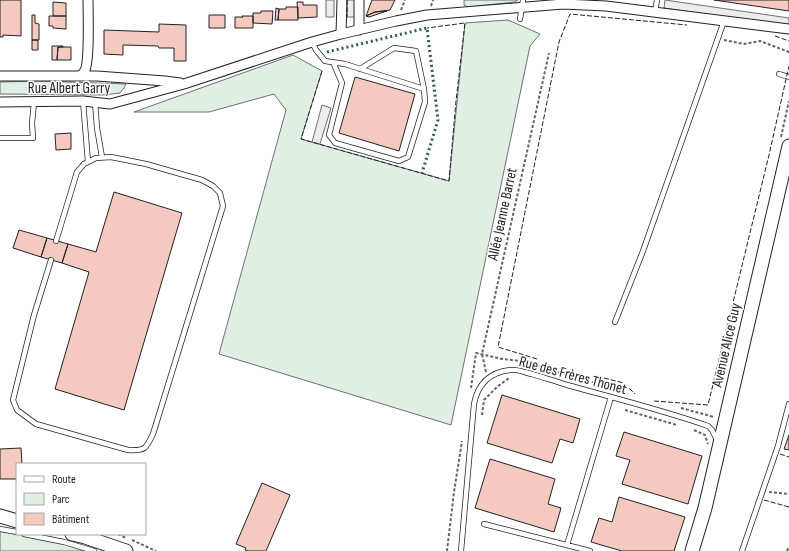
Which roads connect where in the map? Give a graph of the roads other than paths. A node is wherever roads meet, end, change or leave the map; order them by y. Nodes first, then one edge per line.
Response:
1 (88, 0) edge
2 (342, 0) edge
3 (359, 0) edge
4 (657, 0) edge
5 (606, 3) edge
6 (523, 4) edge
7 (655, 12) junction
8 (520, 19) dead end
9 (724, 21) junction
10 (789, 29) edge
11 (359, 30) junction
12 (341, 34) junction
13 (312, 42) junction
14 (333, 62) junction
15 (360, 69) junction
16 (779, 74) dead end
17 (0, 76) edge
18 (79, 76) junction
19 (789, 77) edge
20 (184, 84) junction
21 (424, 89) junction
22 (83, 101) junction
23 (0, 102) edge
24 (34, 102) junction
25 (95, 102) junction
26 (0, 138) edge
27 (789, 146) edge
28 (102, 157) junction
29 (88, 162) junction
30 (56, 241) dead end
31 (51, 260) dead end
32 (615, 322) dead end
33 (611, 397) junction
34 (789, 404) edge
35 (719, 447) junction
36 (0, 516) edge
37 (16, 521) edge
38 (484, 524) dead end
39 (0, 529) edge
40 (16, 532) edge
41 (29, 535) edge
42 (76, 535) edge
43 (567, 545) junction
44 (94, 551) edge
45 (126, 551) edge
46 (461, 551) edge
47 (590, 551) edge
48 (692, 551) edge
49 (742, 551) edge

1 - 18 street
2 - 12 street
3 - 11 street
4 - 7 lane
5 - 6 street, Rue Albert Garry
5 - 7 street, Rue Albert Garry
6 - 8 lane
6 - 11 street, Rue Albert Garry
7 - 9 street, Rue Albert Garry
9 - 10 street, Rue Albert Garry
9 - 32 lane
11 - 12 street, Rue Albert Garry
12 - 13 street, Rue Albert Garry
13 - 14 lane
13 - 20 street, Rue Albert Garry
14 - 15 lane
14 - 21 lane
15 - 21 lane
15 - 21 lane
16 - 19 lane
17 - 18 street, Rue Albert Garry
18 - 20 street, Rue Albert Garry
20 - 25 street, Rue Albert Garry
22 - 24 street, Rue Albert Garry
22 - 25 street, Rue Albert Garry
22 - 29 lane
23 - 24 street, Rue Albert Garry
24 - 26 lane
25 - 28 lane
27 - 35 main road, Avenue Alice Guy
28 - 29 lane
28 - 31 lane
29 - 30 lane
33 - 35 lane, Rue des Frères Thonet
33 - 43 lane
33 - 46 lane, Rue des Frères Thonet
34 - 49 lane
35 - 48 main road, Avenue Alice Guy
36 - 37 main road
38 - 43 lane
39 - 40 lane
41 - 44 lane
42 - 45 main road
43 - 47 lane

